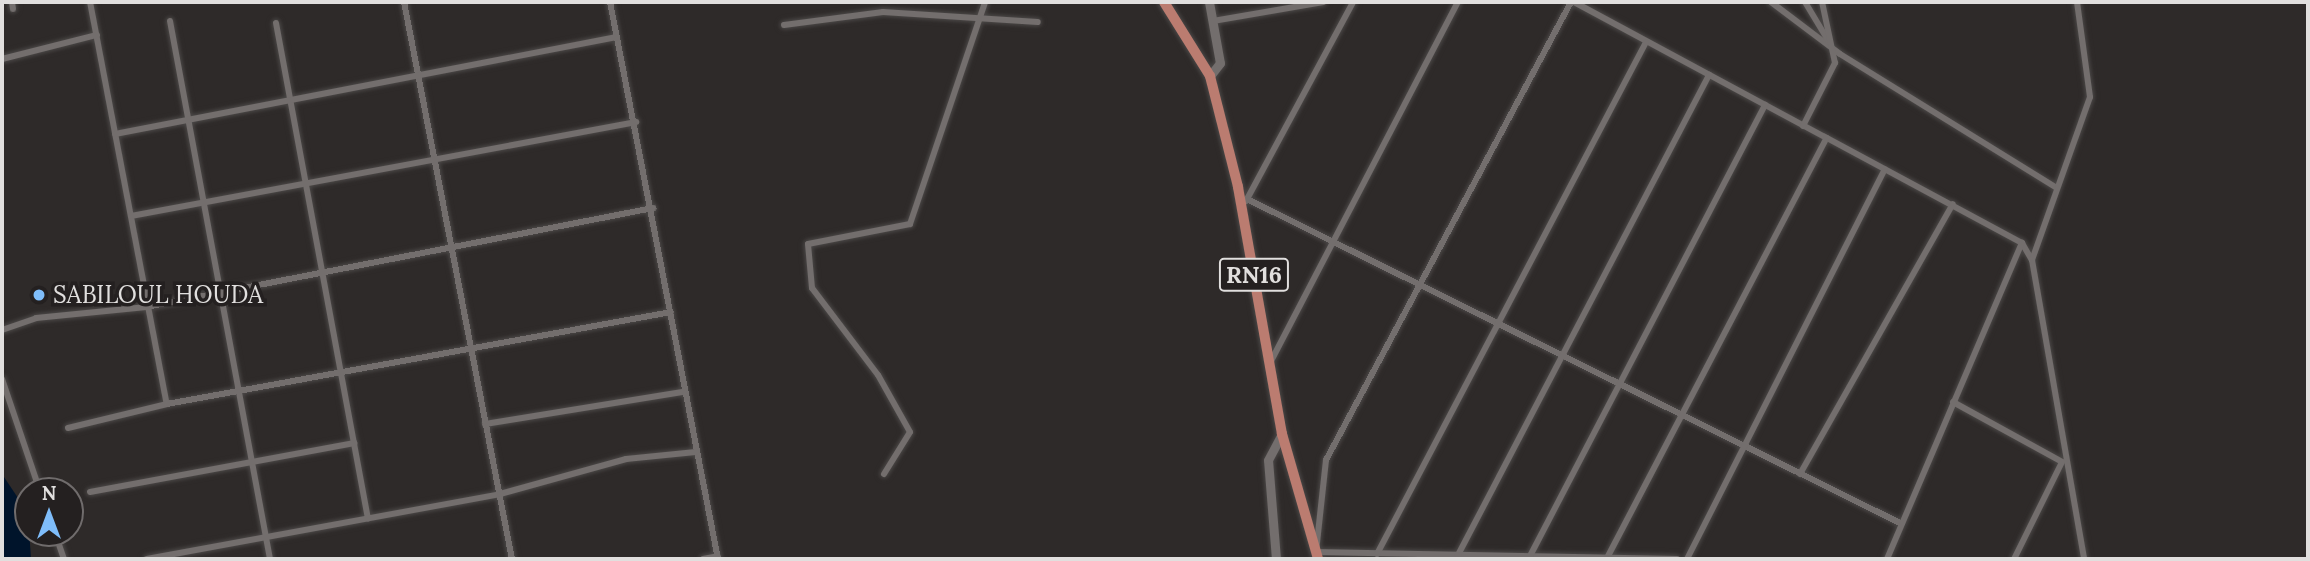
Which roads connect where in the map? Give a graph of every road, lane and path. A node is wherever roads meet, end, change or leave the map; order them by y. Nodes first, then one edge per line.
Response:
1 (90, 2) edge
2 (404, 2) edge
3 (610, 2) edge
4 (985, 2) edge
5 (1164, 2) edge
6 (1209, 2) edge
7 (1322, 2) edge
8 (1353, 2) edge
9 (1458, 2) edge
10 (1572, 2) edge
11 (1771, 2) edge
12 (1805, 2) edge
13 (1822, 2) edge
14 (2077, 2) edge
15 (978, 19) junction
16 (170, 21) dead end
17 (1213, 21) junction
18 (1038, 22) dead end
19 (276, 23) dead end
20 (784, 25) dead end
21 (97, 35) junction
22 (617, 37) junction
23 (1646, 42) junction
24 (1837, 51) junction
25 (2, 59) edge
26 (1709, 75) junction
27 (1210, 76) junction
28 (420, 78) junction
29 (289, 101) junction
30 (1765, 105) junction
31 (189, 120) junction
32 (636, 122) junction
33 (1803, 126) junction
34 (115, 134) junction
35 (1827, 138) junction
36 (438, 160) junction
37 (1885, 169) junction
38 (304, 185) junction
39 (2055, 187) junction
40 (205, 203) junction
41 (1245, 204) junction
42 (1953, 204) junction
43 (653, 208) junction
44 (131, 216) junction
45 (1333, 241) junction
46 (2022, 243) junction
47 (452, 249) junction
48 (2032, 260) junction
49 (322, 272) junction
50 (1420, 285) junction
51 (220, 293) junction
52 (146, 306) junction
53 (671, 313) junction
54 (1499, 324) junction
55 (2, 330) edge
56 (473, 351) junction
57 (1563, 356) junction
58 (1270, 364) junction
59 (343, 376) junction
60 (2, 379) edge
61 (1617, 383) junction
62 (682, 392) junction
63 (239, 395) junction
64 (1953, 402) junction
65 (167, 404) junction
66 (1682, 415) junction
67 (485, 424) junction
68 (68, 428) dead end
69 (1282, 433) junction
70 (355, 443) junction
71 (1742, 445) junction
72 (696, 452) junction
73 (2062, 462) junction
74 (254, 463) junction
75 (884, 474) dead end
76 (1800, 474) junction
77 (35, 477) edge
78 (90, 492) dead end
79 (500, 494) junction
80 (368, 519) junction
81 (1902, 524) junction
82 (266, 537) junction
83 (1377, 554) junction
84 (1317, 555) edge
85 (1458, 555) junction
86 (1530, 556) junction
87 (1398, 557) edge
88 (718, 558) edge
89 (1602, 558) edge
90 (147, 559) edge
91 (270, 559) edge
92 (512, 559) edge
93 (703, 559) edge
94 (1276, 559) edge
95 (1664, 559) edge
96 (1677, 559) edge
97 (1687, 559) edge
98 (1887, 559) edge
99 (2014, 559) edge
100 (2084, 559) edge

1 - 21 street
2 - 28 street
3 - 22 street
4 - 15 street
5 - 27 main road, RN16
6 - 17 street
7 - 17 street
8 - 41 street
9 - 45 street
10 - 23 street
10 - 50 street
11 - 24 street
12 - 24 street
13 - 24 street
14 - 39 street
15 - 18 street
15 - 20 street
15 - 75 street
16 - 31 street
17 - 27 street
19 - 29 street
21 - 25 street
21 - 34 street
22 - 28 street
22 - 32 street
23 - 26 street
23 - 54 street
24 - 33 street
24 - 39 street
26 - 30 street
26 - 57 street
27 - 41 main road, RN16
28 - 29 street
28 - 36 street
29 - 31 street
29 - 38 street
30 - 33 street
30 - 61 street
31 - 34 street
31 - 40 street
32 - 36 street
32 - 43 street
33 - 35 street
34 - 44 street
35 - 37 street
35 - 66 street
36 - 38 street
36 - 47 street
37 - 42 street
37 - 71 street
38 - 40 street
38 - 49 street
39 - 48 street
40 - 44 street
40 - 51 street
41 - 45 street
41 - 58 main road, RN16
42 - 46 street
42 - 76 street
43 - 47 street
43 - 53 street
44 - 52 street
45 - 50 street
45 - 58 street
46 - 48 street
46 - 64 street
47 - 49 street
47 - 56 street
48 - 73 street
49 - 51 street
49 - 59 street
50 - 54 street
50 - 84 street
51 - 52 street
51 - 63 street
52 - 55 street
52 - 65 street
53 - 56 street
53 - 62 street
54 - 57 street
54 - 83 street
56 - 59 street
56 - 67 street
57 - 61 street
57 - 85 street
58 - 69 main road, RN16
59 - 63 street
59 - 70 street
60 - 77 street
61 - 66 street
61 - 86 street
62 - 67 street
62 - 72 street
63 - 65 street
63 - 74 street
64 - 73 street
64 - 81 street
65 - 68 street
66 - 71 street
66 - 89 street
67 - 79 street
69 - 84 main road, RN16
69 - 94 street
70 - 74 street
70 - 80 street
71 - 76 street
71 - 97 street
72 - 79 street
72 - 88 street
73 - 99 street
73 - 100 street
74 - 78 street
74 - 82 street
76 - 81 street
79 - 80 street
79 - 92 street
80 - 82 street
81 - 98 street
82 - 90 street
82 - 91 street
83 - 84 street
83 - 87 street
85 - 86 street
85 - 87 street
86 - 89 street
88 - 93 street
89 - 95 street
95 - 96 street

